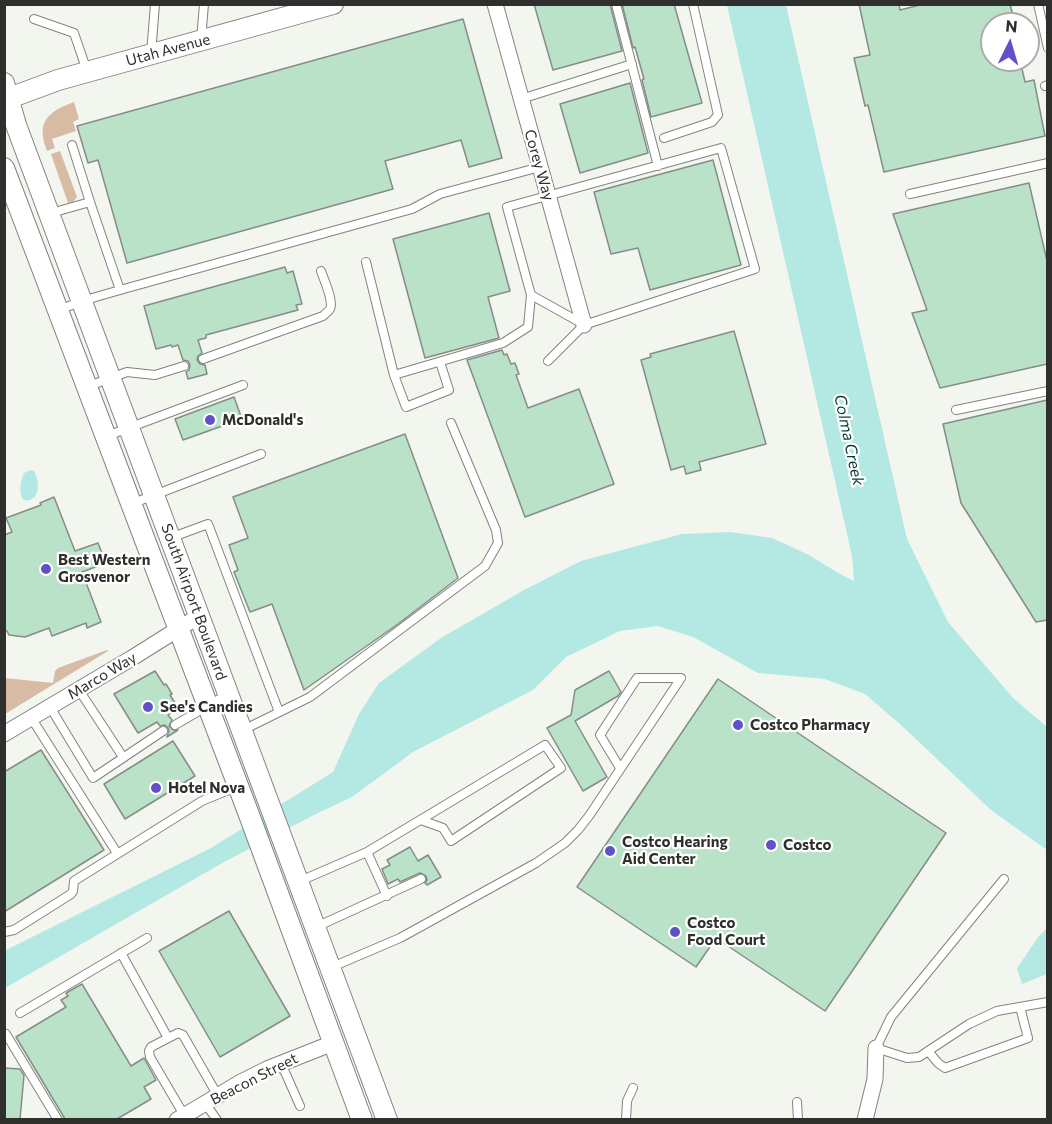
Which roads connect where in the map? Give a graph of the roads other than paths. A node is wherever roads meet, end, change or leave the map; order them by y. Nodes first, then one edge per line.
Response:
1 (155, 4) edge
2 (204, 4) edge
3 (333, 4) edge
4 (495, 4) edge
5 (616, 4) edge
6 (693, 4) edge
7 (1038, 4) edge
8 (290, 10) edge
9 (34, 19) dead end
10 (201, 41) junction
11 (1047, 48) edge
12 (150, 55) junction
13 (632, 64) junction
14 (88, 73) junction
15 (6, 94) edge
16 (521, 99) junction
17 (664, 138) dead end
18 (72, 145) dead end
19 (1047, 164) edge
20 (658, 166) junction
21 (540, 167) junction
22 (4, 168) edge
23 (909, 194) dead end
24 (548, 196) junction
25 (90, 202) junction
26 (50, 214) junction
27 (366, 262) dead end
28 (321, 271) dead end
29 (120, 290) junction
30 (531, 295) junction
31 (82, 301) junction
32 (58, 310) junction
33 (584, 325) junction
34 (203, 359) dead end
35 (548, 361) dead end
36 (440, 362) junction
37 (184, 366) dead end
38 (394, 375) junction
39 (111, 378) junction
40 (243, 385) dead end
41 (87, 386) junction
42 (1047, 391) edge
43 (956, 410) dead end
44 (451, 423) dead end
45 (129, 428) junction
46 (106, 436) junction
47 (261, 454) dead end
48 (154, 495) junction
49 (131, 504) junction
50 (170, 538) junction
51 (200, 616) junction
52 (178, 629) junction
53 (79, 690) junction
54 (228, 694) junction
55 (207, 706) junction
56 (50, 707) junction
57 (279, 712) junction
58 (32, 718) junction
59 (175, 725) dead end
60 (242, 730) junction
61 (163, 731) dead end
62 (4, 734) edge
63 (123, 757) junction
64 (620, 768) junction
65 (238, 786) junction
66 (421, 820) junction
67 (367, 852) junction
68 (117, 853) junction
69 (421, 879) dead end
70 (1004, 879) dead end
71 (298, 882) junction
72 (387, 896) junction
73 (315, 928) junction
74 (4, 932) edge
75 (147, 938) dead end
76 (121, 953) junction
77 (330, 967) junction
78 (1047, 1002) edge
79 (1020, 1007) junction
80 (20, 1014) dead end
81 (4, 1035) edge
82 (168, 1038) junction
83 (333, 1043) junction
84 (876, 1048) junction
85 (928, 1051) junction
86 (281, 1063) junction
87 (633, 1088) dead end
88 (211, 1099) junction
89 (797, 1102) dead end
90 (300, 1106) dead end
91 (181, 1117) edge
92 (58, 1119) edge
93 (217, 1119) edge
94 (362, 1119) edge
95 (387, 1119) edge
96 (626, 1119) edge
97 (798, 1119) edge
98 (865, 1119) edge

1 - 12 lane
2 - 10 lane
3 - 8 street, Utah Avenue
4 - 16 street, Corey Way
5 - 13 lane
6 - 17 lane
7 - 11 lane
8 - 10 street, Utah Avenue
9 - 14 lane
10 - 12 street, Utah Avenue
12 - 14 street, Utah Avenue
13 - 16 lane
13 - 20 lane
14 - 15 street, Utah Avenue
15 - 26 street, South Airport Boulevard
16 - 21 street, Corey Way
18 - 25 lane
19 - 23 lane
20 - 24 lane
20 - 33 lane
21 - 24 street, Corey Way
21 - 29 lane
22 - 32 street, South Airport Boulevard
24 - 30 lane
24 - 33 street, Corey Way
25 - 26 lane
25 - 29 lane
26 - 31 street, South Airport Boulevard
27 - 38 lane
28 - 34 lane
29 - 31 lane
30 - 33 lane
30 - 36 lane
31 - 32 lane
31 - 39 street, South Airport Boulevard
32 - 41 street, South Airport Boulevard
33 - 35 lane
36 - 38 lane
36 - 38 lane
37 - 39 lane
39 - 41 lane
39 - 45 street, South Airport Boulevard
40 - 45 lane
41 - 46 street, South Airport Boulevard
42 - 43 lane
44 - 57 lane
45 - 46 lane
45 - 48 street, South Airport Boulevard
46 - 49 street, South Airport Boulevard
47 - 48 lane
48 - 49 lane
48 - 50 street, South Airport Boulevard
49 - 52 street, South Airport Boulevard
50 - 51 street, South Airport Boulevard
50 - 57 lane
51 - 52 street, Marco Way
51 - 54 street, South Airport Boulevard
52 - 53 street, Marco Way
52 - 55 street, South Airport Boulevard
53 - 56 street, Marco Way
53 - 63 lane
54 - 55 lane
54 - 60 street, South Airport Boulevard
55 - 59 lane
55 - 65 street, South Airport Boulevard
56 - 58 street, Marco Way
56 - 63 lane
57 - 60 lane
58 - 62 street, Marco Way
58 - 68 lane
60 - 71 street, South Airport Boulevard
61 - 63 lane
64 - 64 lane
64 - 77 lane
65 - 68 lane
65 - 83 street, South Airport Boulevard
66 - 66 lane
66 - 67 lane
67 - 71 lane
67 - 72 lane
68 - 74 lane
69 - 72 lane
70 - 84 lane
71 - 73 street, South Airport Boulevard
72 - 73 lane
73 - 77 street, South Airport Boulevard
75 - 76 lane
76 - 80 lane
76 - 82 lane
77 - 95 street, South Airport Boulevard
78 - 79 lane
79 - 85 lane
79 - 85 lane
81 - 92 lane
82 - 88 lane
82 - 91 lane
83 - 86 street, Beacon Street
83 - 94 street, South Airport Boulevard
84 - 85 lane
84 - 98 street
86 - 88 street, Beacon Street
86 - 90 lane
87 - 96 lane
88 - 91 street, Beacon Street
88 - 93 lane
89 - 97 lane

